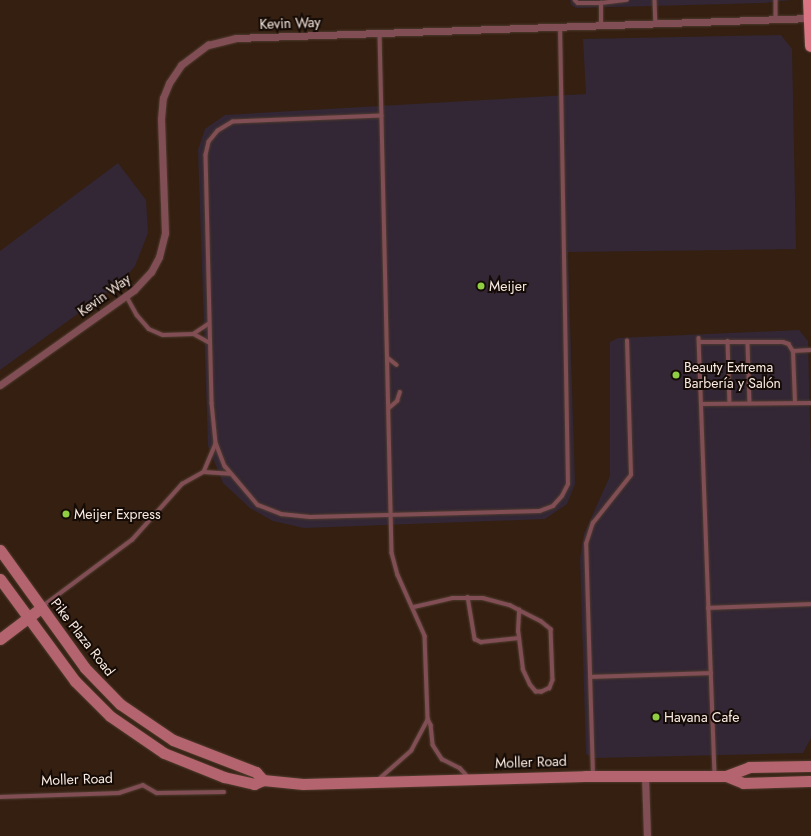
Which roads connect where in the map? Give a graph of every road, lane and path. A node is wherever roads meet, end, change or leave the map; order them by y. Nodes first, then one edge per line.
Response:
1 (575, 0) edge
2 (627, 0) edge
3 (655, 0) edge
4 (776, 0) edge
5 (810, 0) edge
6 (601, 3) junction
7 (811, 18) edge
8 (776, 20) junction
9 (656, 24) junction
10 (601, 26) junction
11 (560, 27) junction
12 (380, 33) junction
13 (811, 46) edge
14 (382, 116) junction
15 (126, 295) junction
16 (209, 324) junction
17 (194, 334) junction
18 (627, 341) dead end
19 (728, 341) junction
20 (210, 343) junction
21 (748, 344) junction
22 (811, 350) edge
23 (793, 351) junction
24 (388, 358) junction
25 (397, 365) dead end
26 (0, 385) edge
27 (400, 392) dead end
28 (730, 403) junction
29 (750, 403) junction
30 (795, 403) junction
31 (811, 403) edge
32 (700, 404) junction
33 (389, 408) junction
34 (216, 443) junction
35 (204, 472) junction
36 (230, 474) junction
37 (392, 516) junction
38 (0, 550) edge
39 (0, 579) edge
40 (468, 597) junction
41 (811, 604) edge
42 (42, 608) junction
43 (414, 608) junction
44 (708, 608) junction
45 (520, 610) junction
46 (28, 618) junction
47 (519, 638) junction
48 (0, 639) edge
49 (711, 673) junction
50 (590, 677) junction
51 (428, 720) junction
52 (811, 766) edge
53 (593, 776) junction
54 (645, 776) junction
55 (720, 776) junction
56 (470, 779) junction
57 (263, 780) junction
58 (811, 781) edge
59 (377, 782) junction
60 (224, 792) dead end
61 (0, 797) edge
62 (647, 836) edge

1 - 6 lane
2 - 6 lane
3 - 9 lane
4 - 8 lane
5 - 7 main road
6 - 10 lane
7 - 8 street, Kevin Way
7 - 13 main road
8 - 9 street, Kevin Way
9 - 10 street, Kevin Way
10 - 11 street, Kevin Way
11 - 12 street, Kevin Way
11 - 37 lane
12 - 14 lane
12 - 15 street, Kevin Way
14 - 16 lane
14 - 24 lane
15 - 17 lane
15 - 26 street, Kevin Way
16 - 17 lane
16 - 20 lane
17 - 20 lane
18 - 50 lane
19 - 21 lane
19 - 28 lane
19 - 32 lane
20 - 34 lane
21 - 23 lane
21 - 29 lane
22 - 23 lane
23 - 30 lane
24 - 25 lane
24 - 33 lane
27 - 33 lane
28 - 29 lane
28 - 32 lane
29 - 30 lane
30 - 31 lane
32 - 44 lane
33 - 37 lane
34 - 35 lane
34 - 36 lane
35 - 36 lane
35 - 42 lane
36 - 37 lane
37 - 43 lane
38 - 42 main road, Pike Plaza Road
39 - 46 main road
40 - 43 lane
40 - 45 lane
40 - 47 lane
41 - 44 lane
42 - 46 main road
42 - 57 main road, Pike Plaza Road
43 - 51 lane
44 - 49 lane
45 - 47 lane
45 - 47 lane
46 - 48 main road
46 - 57 main road
49 - 50 lane
49 - 55 lane
50 - 53 lane
51 - 56 lane
51 - 59 lane
52 - 55 main road, Moller Road
53 - 54 main road, Moller Road
53 - 56 main road, Moller Road
54 - 55 main road, Moller Road
54 - 62 street
55 - 58 main road, Moller Road
56 - 59 main road, Moller Road
57 - 59 main road, Moller Road
60 - 61 lane, Moller Road

